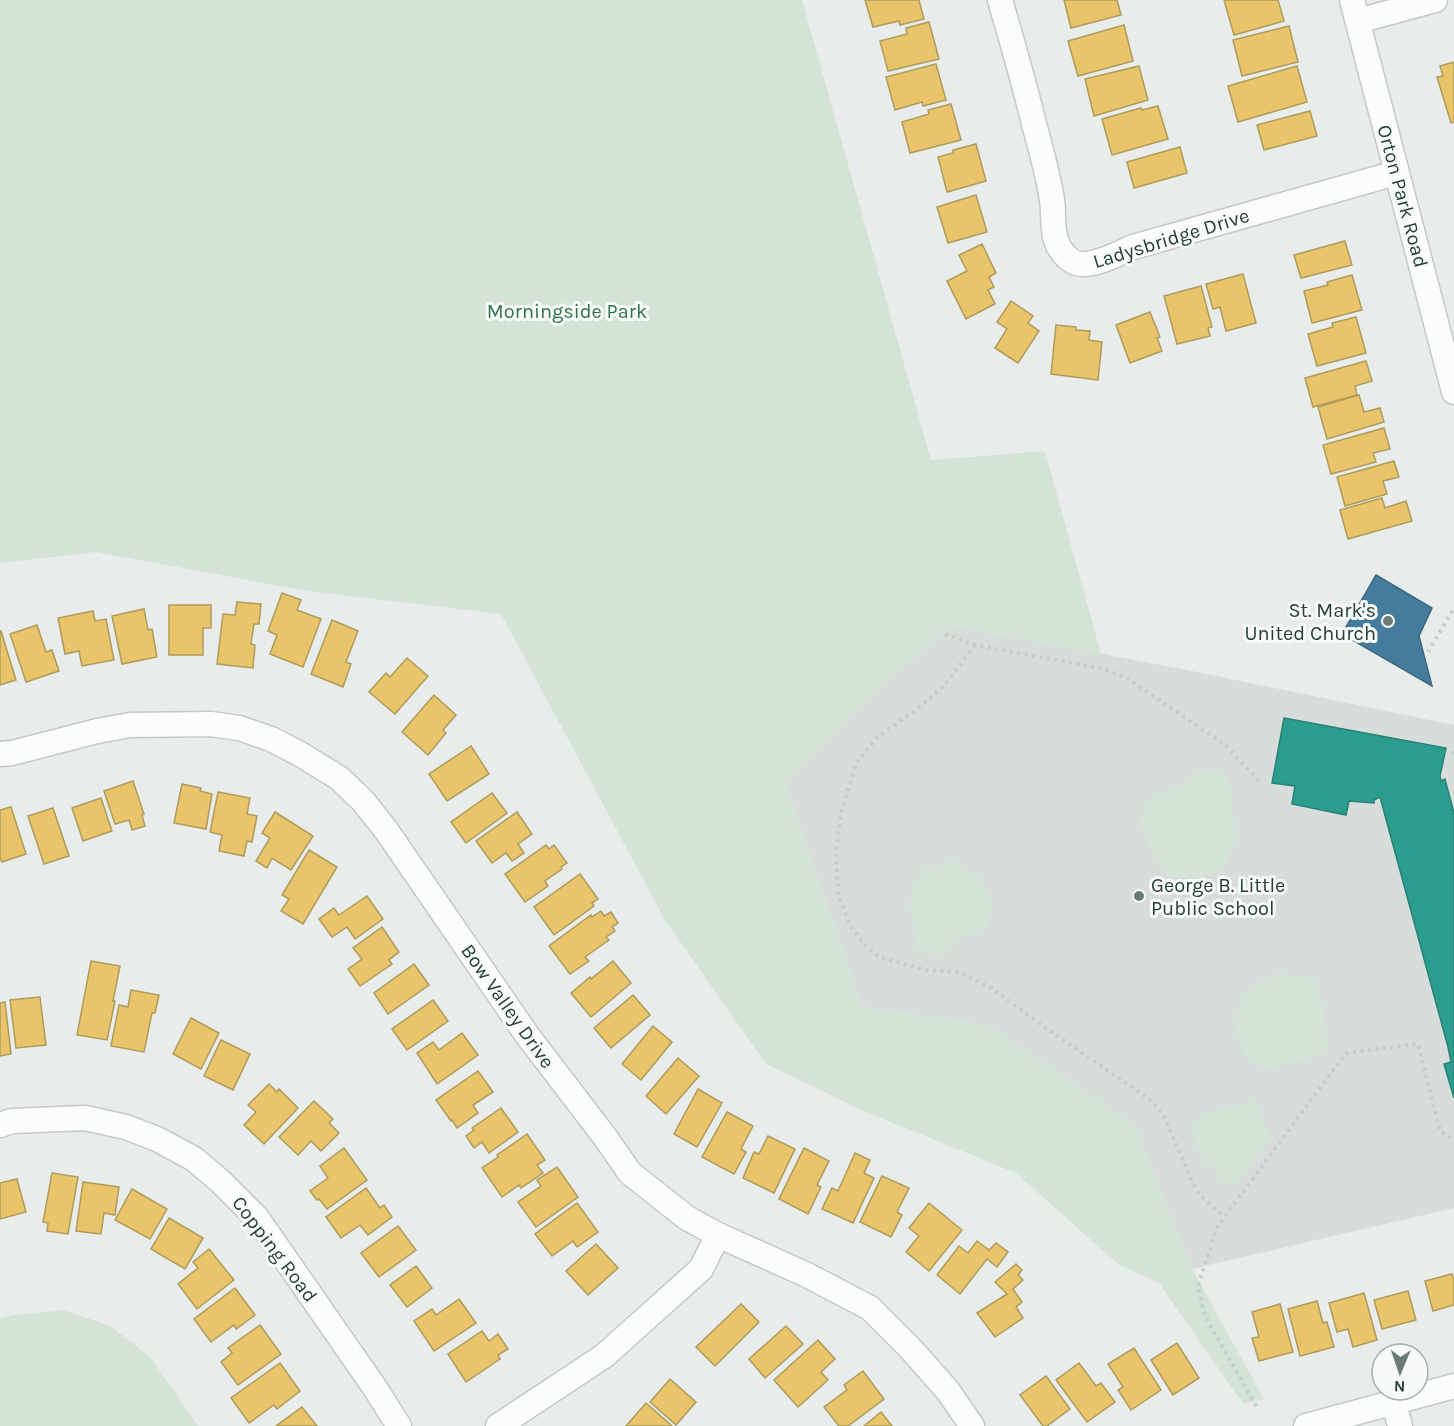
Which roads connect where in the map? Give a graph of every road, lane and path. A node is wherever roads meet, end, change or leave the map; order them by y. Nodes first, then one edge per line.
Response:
1 (1000, 0) edge
2 (1435, 0) edge
3 (1355, 10) edge
4 (1396, 173) junction
5 (1454, 392) edge
6 (1454, 609) edge
7 (945, 634) dead end
8 (975, 645) junction
9 (1428, 652) dead end
10 (0, 754) edge
11 (1261, 783) dead end
12 (0, 1125) edge
13 (1454, 1140) edge
14 (1224, 1217) junction
15 (718, 1235) junction
16 (1454, 1386) edge
17 (1394, 1403) junction
18 (1256, 1406) dead end
19 (399, 1426) edge
20 (498, 1426) edge
21 (972, 1426) edge
22 (1306, 1426) edge
23 (1400, 1426) edge

1 - 4 street, Ladysbridge Drive
2 - 3 street
3 - 4 street, Orton Park Road
4 - 5 street, Orton Park Road
6 - 9 path
7 - 8 path
8 - 11 path
8 - 14 path
10 - 15 street, Bow Valley Drive
12 - 19 street, Copping Road
13 - 14 path
14 - 18 path
15 - 20 street
15 - 21 street, Bow Valley Drive
16 - 17 street
17 - 22 street
17 - 23 street

